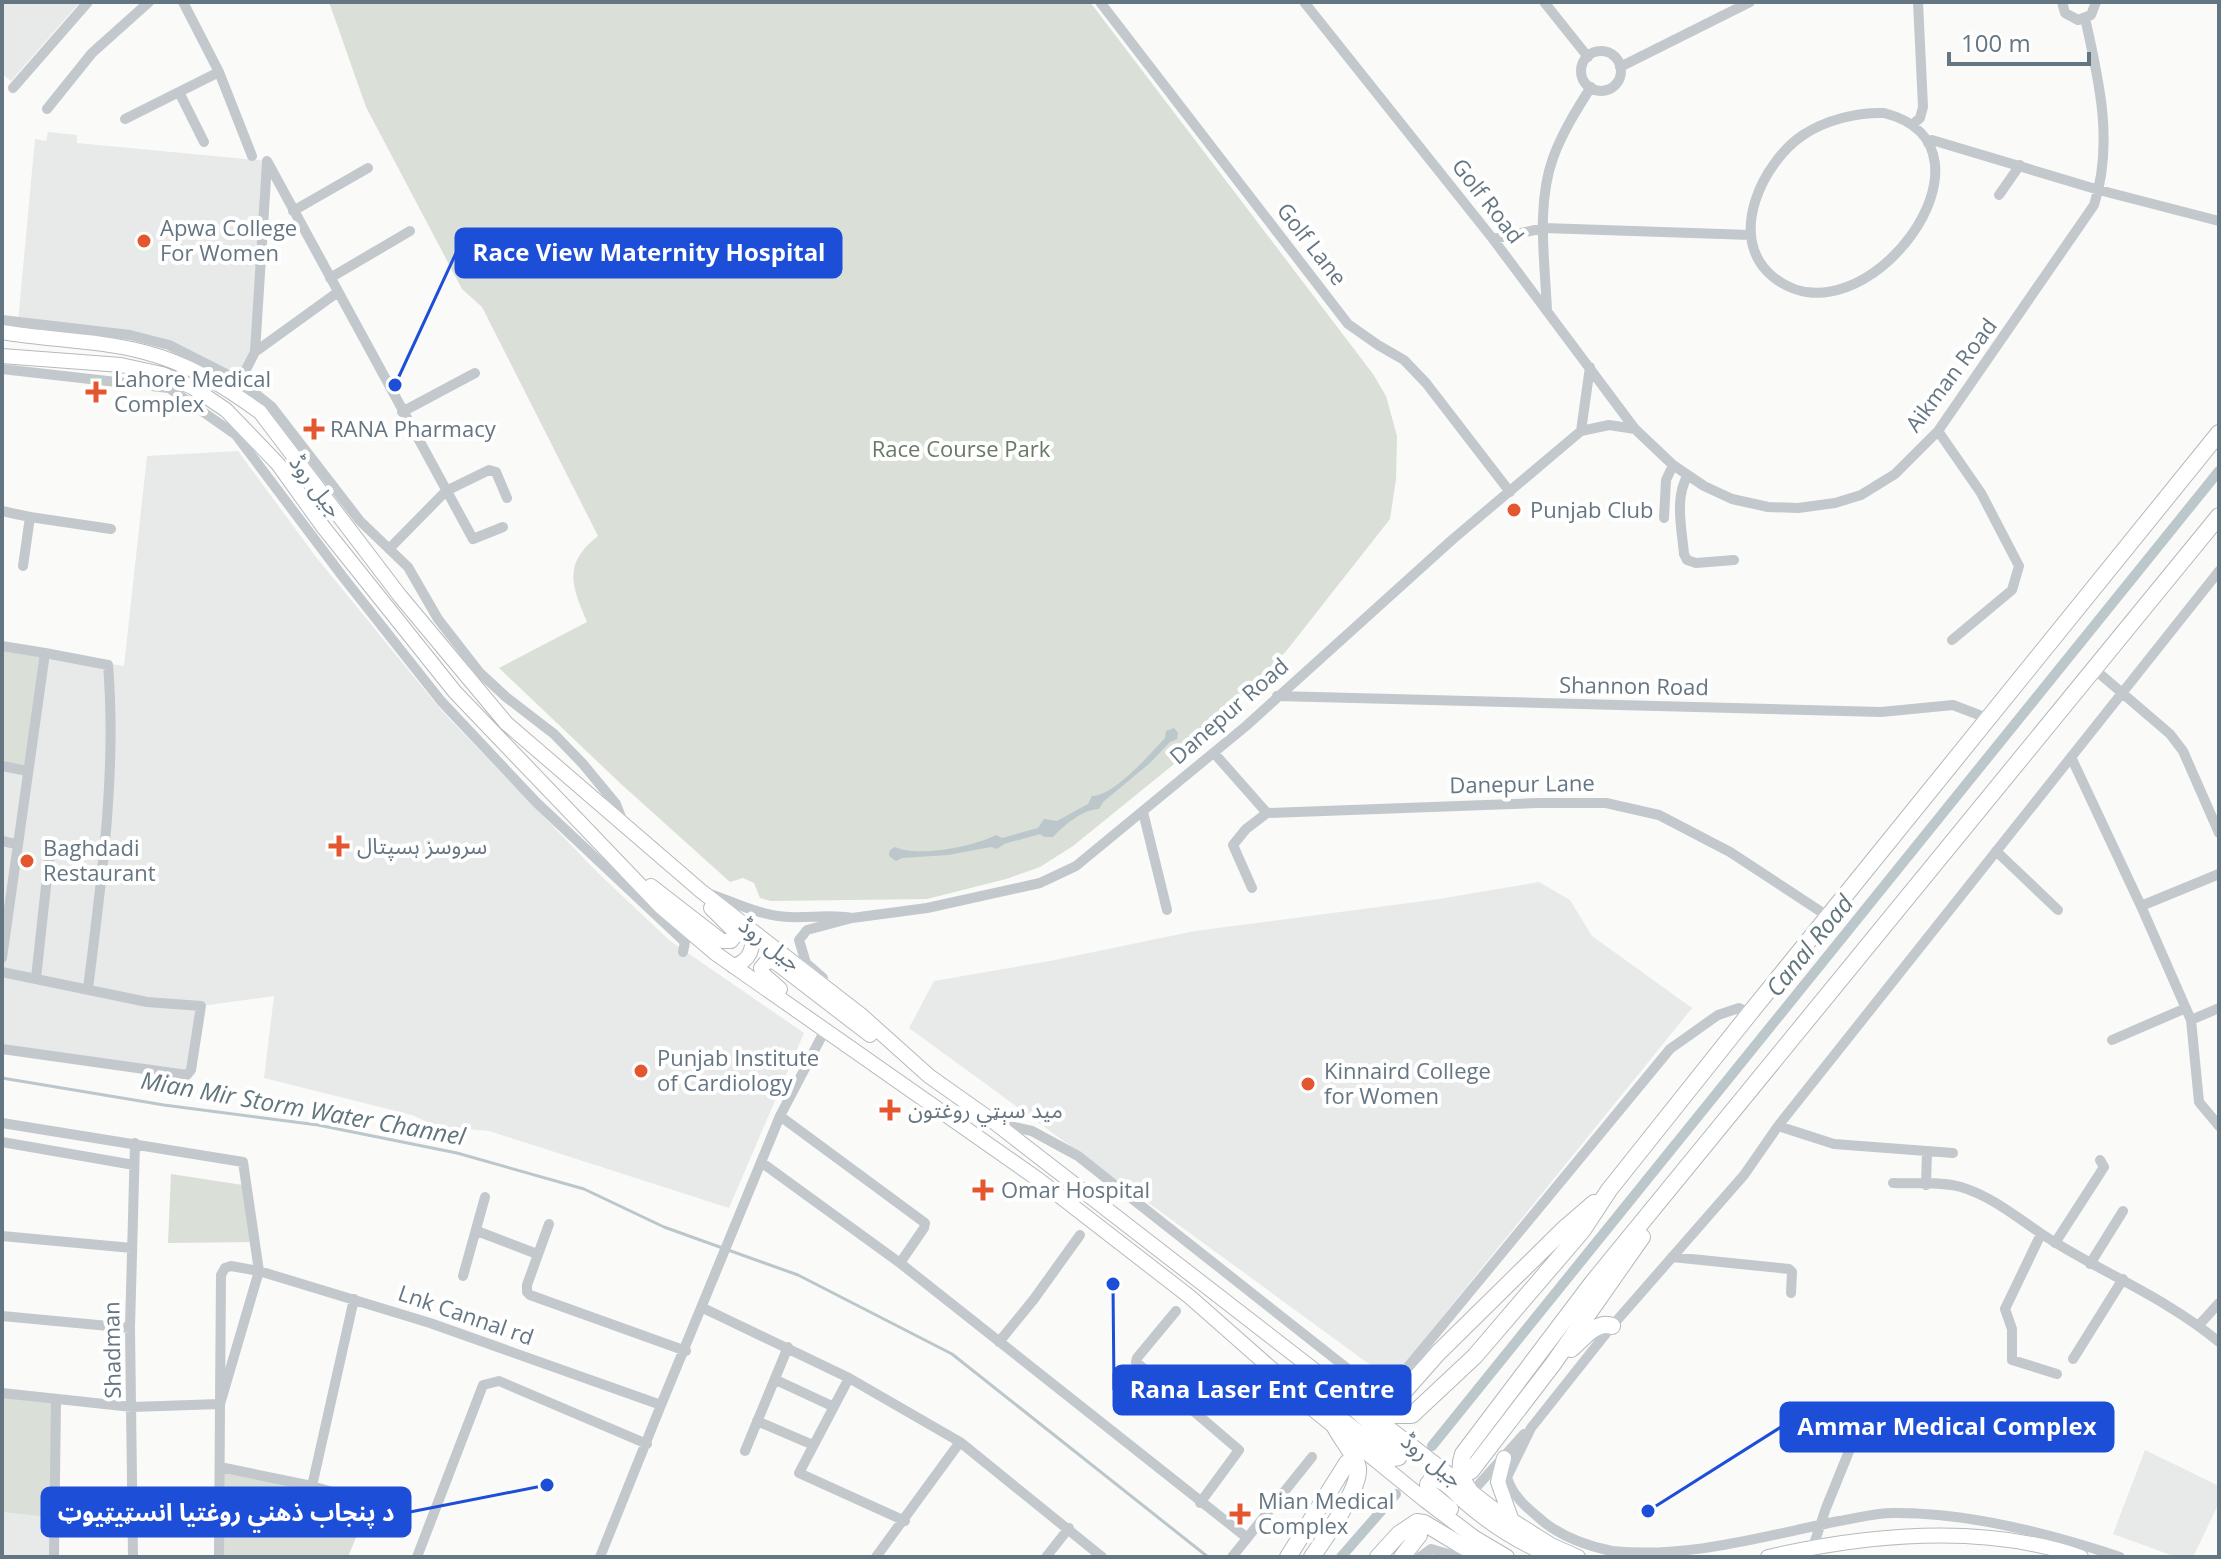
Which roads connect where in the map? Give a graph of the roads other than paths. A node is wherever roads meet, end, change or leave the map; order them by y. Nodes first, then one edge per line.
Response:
1 (88, 2) edge
2 (149, 2) edge
3 (183, 2) edge
4 (1100, 2) edge
5 (1304, 2) edge
6 (1544, 2) edge
7 (1750, 2) edge
8 (1918, 2) edge
9 (2062, 2) edge
10 (2096, 2) edge
11 (2085, 18) junction
12 (1588, 57) junction
13 (1620, 67) junction
14 (219, 72) junction
15 (1591, 87) junction
16 (13, 88) dead end
17 (179, 92) junction
18 (47, 109) dead end
19 (125, 119) dead end
20 (1912, 125) junction
21 (204, 142) dead end
22 (1928, 143) junction
23 (252, 156) dead end
24 (2020, 165) junction
25 (368, 168) dead end
26 (2099, 190) junction
27 (1999, 195) dead end
28 (293, 211) junction
29 (2219, 221) edge
30 (1544, 228) junction
31 (410, 231) dead end
32 (1751, 235) junction
33 (1493, 239) junction
34 (330, 278) junction
35 (338, 292) junction
36 (1548, 313) junction
37 (2, 320) edge
38 (2, 332) edge
39 (255, 352) junction
40 (2, 356) edge
41 (1590, 367) junction
42 (2, 369) edge
43 (475, 373) dead end
44 (240, 381) junction
45 (402, 412) junction
46 (1635, 429) junction
47 (1581, 431) junction
48 (1938, 431) junction
49 (2219, 433) edge
50 (1673, 465) junction
51 (1688, 475) junction
52 (446, 491) junction
53 (1510, 492) junction
54 (507, 498) dead end
55 (2, 511) edge
56 (2219, 516) edge
57 (30, 517) junction
58 (1664, 518) dead end
59 (503, 527) dead end
60 (111, 529) dead end
61 (386, 546) junction
62 (368, 554) junction
63 (1734, 560) dead end
64 (23, 566) dead end
65 (2219, 571) edge
66 (1952, 640) dead end
67 (2, 646) edge
68 (45, 653) junction
69 (2093, 668) junction
70 (2123, 692) junction
71 (1277, 696) junction
72 (1987, 718) junction
73 (1214, 753) junction
74 (2071, 757) junction
75 (2, 766) edge
76 (28, 771) junction
77 (1143, 812) junction
78 (1267, 813) junction
79 (625, 826) junction
80 (2219, 833) edge
81 (2, 841) edge
82 (16, 844) junction
83 (651, 849) junction
84 (1996, 851) junction
85 (49, 859) dead end
86 (617, 860) junction
87 (2219, 874) edge
88 (1252, 888) dead end
89 (701, 891) junction
90 (2141, 906) junction
91 (1167, 910) dead end
92 (2058, 910) dead end
93 (1829, 917) junction
94 (852, 918) junction
95 (753, 932) junction
96 (683, 952) dead end
97 (2, 958) edge
98 (733, 966) junction
99 (2, 972) edge
100 (36, 978) junction
101 (88, 989) junction
102 (2186, 1008) junction
103 (2219, 1008) edge
104 (1750, 1013) junction
105 (861, 1015) junction
106 (2191, 1020) junction
107 (825, 1030) junction
108 (2112, 1040) dead end
109 (2, 1049) edge
110 (929, 1076) junction
111 (780, 1116) junction
112 (994, 1122) junction
113 (2, 1123) edge
114 (1778, 1126) junction
115 (2219, 1126) edge
116 (2, 1142) edge
117 (135, 1143) junction
118 (1927, 1151) junction
119 (1953, 1153) dead end
120 (2100, 1160) dead end
121 (761, 1162) junction
122 (1692, 1163) junction
123 (134, 1165) junction
124 (1893, 1183) dead end
125 (1926, 1185) junction
126 (1609, 1190) junction
127 (485, 1197) dead end
128 (2123, 1211) dead end
129 (549, 1224) dead end
130 (477, 1231) junction
131 (2041, 1234) junction
132 (1080, 1235) dead end
133 (2, 1236) edge
134 (2055, 1243) junction
135 (132, 1248) junction
136 (537, 1254) junction
137 (1672, 1257) junction
138 (900, 1263) junction
139 (2090, 1264) junction
140 (259, 1271) junction
141 (463, 1276) dead end
142 (2123, 1279) junction
143 (1791, 1293) dead end
144 (354, 1299) junction
145 (2219, 1303) edge
146 (703, 1308) junction
147 (1176, 1311) dead end
148 (2, 1316) edge
149 (2199, 1325) junction
150 (1612, 1326) junction
151 (130, 1328) junction
152 (999, 1342) junction
153 (2219, 1342) edge
154 (788, 1347) junction
155 (686, 1351) junction
156 (2073, 1359) dead end
157 (1553, 1364) junction
158 (1274, 1371) junction
159 (1323, 1374) junction
160 (2057, 1374) dead end
161 (849, 1378) junction
162 (776, 1380) junction
163 (2, 1393) edge
164 (56, 1399) junction
165 (220, 1404) junction
166 (661, 1405) junction
167 (1362, 1405) junction
168 (1392, 1405) dead end
169 (832, 1406) junction
170 (132, 1407) junction
171 (757, 1421) junction
172 (1334, 1425) junction
173 (1531, 1428) junction
174 (1856, 1434) dead end
175 (960, 1442) junction
176 (647, 1444) junction
177 (813, 1445) junction
178 (745, 1451) dead end
179 (1312, 1457) dead end
180 (1504, 1458) junction
181 (1347, 1463) dead end
182 (220, 1467) junction
183 (1471, 1471) dead end
184 (312, 1486) junction
185 (1471, 1491) junction
186 (370, 1503) dead end
187 (1200, 1503) junction
188 (905, 1521) junction
189 (1512, 1521) junction
190 (1820, 1525) junction
191 (1069, 1528) junction
192 (1419, 1535) dead end
193 (1246, 1537) junction
194 (1813, 1547) junction
195 (1234, 1555) edge
196 (1499, 1555) edge
197 (54, 1557) edge
198 (133, 1557) edge
199 (219, 1557) edge
200 (417, 1557) edge
201 (600, 1557) edge
202 (876, 1557) edge
203 (1046, 1557) edge
204 (1102, 1557) edge
205 (1288, 1557) edge
206 (1312, 1557) edge
207 (1378, 1557) edge
208 (1402, 1557) edge
209 (1420, 1557) edge
210 (1459, 1557) edge
211 (1555, 1557) edge
212 (1578, 1557) edge
213 (1768, 1557) edge
214 (2081, 1557) edge
215 (2120, 1557) edge

1 - 16 street
2 - 18 street
3 - 14 street
4 - 53 street, Golf Lane
5 - 33 street, Golf Road
6 - 12 street
7 - 13 street
8 - 20 street
9 - 11 street
10 - 11 street
11 - 26 street, Aikman Road
12 - 13 street
12 - 15 street
13 - 15 street
14 - 17 street
14 - 23 street
15 - 30 street
17 - 19 street
17 - 21 street
20 - 22 street
20 - 32 street
22 - 24 street
22 - 32 street
24 - 26 street
24 - 27 street
25 - 28 street
26 - 29 street
26 - 48 street, Aikman Road
28 - 34 street
28 - 39 street
30 - 32 street
30 - 33 street
30 - 36 street
31 - 34 street
33 - 36 street, Golf Road
34 - 35 street
35 - 39 street
35 - 45 street
36 - 41 street, Golf Road
37 - 44 street
38 - 62 main road, جیل روڈ
39 - 44 street
40 - 86 main road, جیل روڈ
41 - 46 street, Golf Road
41 - 47 street
42 - 96 street
43 - 45 street
44 - 61 street
45 - 52 street
46 - 47 street
46 - 50 street, Aikman Road
47 - 53 street, Danepur Road
48 - 51 street, Aikman Road
48 - 66 street
49 - 72 highway
50 - 51 street, Aikman Road
50 - 58 street
51 - 63 street
52 - 54 street
52 - 59 street
52 - 61 street
53 - 71 street, Danepur Road
55 - 57 street
56 - 69 highway
57 - 60 street
57 - 64 street
61 - 62 street
61 - 79 street
62 - 79 main road, جیل روڈ
65 - 70 street
67 - 68 street
68 - 76 street
68 - 101 street
69 - 70 street
69 - 122 highway
70 - 74 street
70 - 80 street
71 - 72 street, Shannon Road
71 - 73 street, Danepur Road
72 - 93 highway
73 - 77 street, Danepur Road
73 - 78 street
74 - 84 street
74 - 90 street
75 - 76 street
76 - 82 street
77 - 91 street
77 - 94 street, Danepur Road
78 - 88 street
78 - 93 street, Danepur Lane
79 - 83 main road, جیل روڈ
81 - 82 street
82 - 97 street
83 - 86 main road
83 - 89 main road, جیل روڈ
84 - 92 street
84 - 114 street
85 - 100 street
86 - 98 main road, جیل روڈ
87 - 90 street
89 - 94 street, Danepur Road
89 - 95 main road, جیل روڈ
90 - 102 street
93 - 104 highway
94 - 105 street, Danepur Road
95 - 98 main road
95 - 105 main road, جیل روڈ
98 - 107 main road, جیل روڈ
99 - 100 street
100 - 101 street
101 - 109 street
102 - 106 street
102 - 108 street
103 - 106 street
104 - 112 street
104 - 126 highway
105 - 110 main road, جیل روڈ
106 - 115 street
107 - 110 main road
107 - 111 street
107 - 158 main road, جیل روڈ
110 - 112 main road, جیل روڈ
111 - 121 street
111 - 138 street
112 - 159 main road, جیل روڈ
113 - 117 street
114 - 118 street
114 - 137 street
116 - 123 street
117 - 123 street, Shadman
117 - 140 street
118 - 119 street
118 - 125 street
120 - 134 street
121 - 138 street
121 - 146 street
122 - 157 highway
122 - 185 highway
123 - 135 street, Shadman
124 - 125 street
125 - 131 street
126 - 167 highway
126 - 168 highway
127 - 130 street
128 - 139 street
129 - 136 street
130 - 136 street
130 - 141 street
131 - 134 street
131 - 160 street
132 - 152 street
133 - 135 street
134 - 139 street
135 - 151 street, Shadman
136 - 155 street
137 - 143 street
137 - 150 street
138 - 152 street
139 - 142 street
140 - 144 street, Lnk Cannal rd
140 - 165 street
140 - 165 street, Lnk Cannal rd
142 - 149 street
142 - 156 street
144 - 166 street, Lnk Cannal rd
144 - 184 street
145 - 149 street
146 - 154 street
146 - 155 street
147 - 187 street
148 - 151 street
149 - 153 street
150 - 157 highway
150 - 173 street
151 - 170 street, Shadman
152 - 187 street
154 - 161 street
154 - 162 street
155 - 166 street
157 - 183 highway
158 - 159 main road
158 - 172 main road, جیل روڈ
159 - 167 main road, جیل روڈ
161 - 169 street
161 - 175 street
162 - 169 street
162 - 171 street
163 - 164 street
164 - 170 street
164 - 197 street
165 - 170 street
165 - 182 street
166 - 176 street
167 - 185 main road, جیل روڈ
169 - 177 street
170 - 198 street, Shadman
171 - 177 street
171 - 178 street
172 - 196 main road, جیل روڈ
172 - 206 highway
173 - 180 street
173 - 190 street
174 - 190 street
175 - 188 street
175 - 191 street
176 - 200 street
176 - 201 street
177 - 188 street
179 - 193 street
180 - 185 street
180 - 189 main road
181 - 205 highway
182 - 184 street
182 - 199 street
184 - 186 street
185 - 189 main road, جیل روڈ
187 - 193 street
188 - 202 street
189 - 212 main road, جیل روڈ
190 - 194 street
190 - 215 street
191 - 203 street
191 - 204 street
192 - 208 highway
193 - 195 street
194 - 213 main road
194 - 214 main road
196 - 207 highway
196 - 211 main road
209 - 210 street

